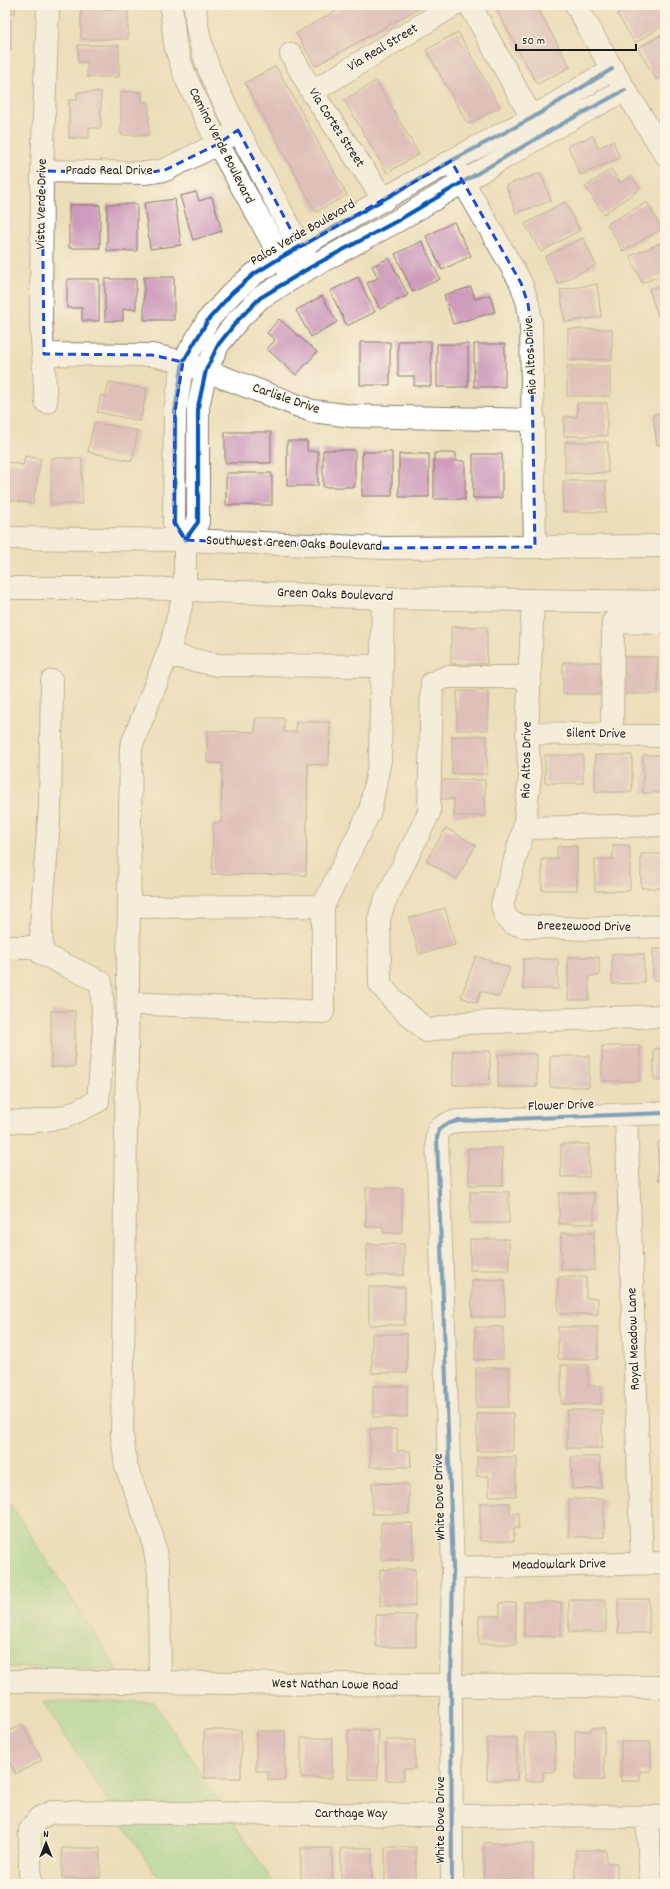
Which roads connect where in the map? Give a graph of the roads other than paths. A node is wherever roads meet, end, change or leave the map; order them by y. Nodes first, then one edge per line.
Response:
1 (48, 5) edge
2 (171, 5) edge
3 (194, 5) edge
4 (454, 5) edge
5 (470, 5) edge
6 (576, 5) edge
7 (291, 54) dead end
8 (612, 69) junction
9 (625, 90) junction
10 (312, 92) junction
11 (532, 118) junction
12 (238, 130) junction
13 (218, 144) junction
14 (665, 154) edge
15 (451, 161) junction
16 (42, 171) junction
17 (464, 183) junction
18 (384, 200) junction
19 (300, 247) junction
20 (280, 258) junction
21 (311, 266) junction
22 (293, 279) junction
23 (44, 354) junction
24 (183, 362) junction
25 (206, 370) junction
26 (46, 402) dead end
27 (534, 420) junction
28 (5, 538) edge
29 (185, 540) junction
30 (665, 546) edge
31 (535, 547) junction
32 (5, 588) edge
33 (185, 590) junction
34 (384, 598) junction
35 (533, 600) junction
36 (665, 602) edge
37 (665, 623) edge
38 (168, 655) junction
39 (382, 666) junction
40 (530, 677) junction
41 (52, 681) dead end
42 (527, 733) junction
43 (612, 735) junction
44 (665, 736) edge
45 (665, 825) edge
46 (524, 828) junction
47 (323, 906) junction
48 (129, 907) junction
49 (506, 917) joint
50 (665, 926) edge
51 (5, 947) edge
52 (42, 947) junction
53 (128, 1003) junction
54 (665, 1016) edge
55 (665, 1113) edge
56 (626, 1114) junction
57 (5, 1121) edge
58 (457, 1121) joint
59 (665, 1563) edge
60 (642, 1564) junction
61 (453, 1568) junction
62 (5, 1680) edge
63 (160, 1682) junction
64 (451, 1686) junction
65 (665, 1687) edge
66 (452, 1815) junction
67 (656, 1817) edge
68 (30, 1884) edge
69 (452, 1884) edge
70 (651, 1884) edge

1 - 16 street, Vista Verde Drive
2 - 13 street, Camino Verde Boulevard
3 - 12 street, Camino Verde Boulevard
4 - 10 street, Via Real Street
5 - 11 street
6 - 8 street
7 - 10 street, Via Cortez Street
8 - 9 street
8 - 11 street, Palos Verde Boulevard
9 - 14 street
9 - 17 street
10 - 18 street, Via Cortez Street
11 - 15 street, Palos Verde Boulevard
12 - 13 street, Prado Real Drive
12 - 19 street, Camino Verde Boulevard
13 - 16 street, Prado Real Drive
13 - 20 street, Camino Verde Boulevard
15 - 17 street, Rio Altos Drive
15 - 18 street, Palos Verde Boulevard
16 - 23 street, Vista Verde Drive
17 - 21 street
17 - 27 street, Rio Altos Drive
18 - 19 street, Palos Verde Boulevard
19 - 20 street, Palos Verde Boulevard
19 - 21 street, Camino Verde Boulevard
20 - 22 street, Camino Verde Boulevard
20 - 24 street, Palos Verde Boulevard
21 - 22 street
22 - 25 street
23 - 24 street, Carlisle Drive
23 - 26 street, Vista Verde Drive
24 - 25 street, Carlisle Drive
24 - 29 street, Palos Verde Boulevard
25 - 27 street, Carlisle Drive
25 - 29 street
27 - 31 street, Rio Altos Drive
28 - 29 street, Southwest Green Oaks Boulevard
29 - 31 street, Southwest Green Oaks Boulevard
29 - 33 street
30 - 31 street
32 - 33 street, Green Oaks Boulevard
33 - 34 street, Green Oaks Boulevard
33 - 38 street
34 - 35 street, Green Oaks Boulevard
34 - 39 street
35 - 36 street, Green Oaks Boulevard
35 - 40 street, Rio Altos Drive
37 - 43 street
38 - 39 street
38 - 48 street
39 - 47 street
40 - 42 street, Rio Altos Drive
40 - 54 street
41 - 52 street
42 - 43 street, Silent Drive
42 - 46 street, Rio Altos Drive
43 - 44 street, Silent Drive
45 - 46 street
46 - 49 street, Rio Altos Drive
47 - 48 street
47 - 53 street
48 - 53 street
49 - 50 street, Breezewood Drive
51 - 52 street
52 - 57 street
53 - 63 street
55 - 56 street, Flower Drive
56 - 58 street, Flower Drive
56 - 60 street, Royal Meadow Lane
58 - 61 street, White Dove Drive
59 - 60 street, Meadowlark Drive
60 - 61 street, Meadowlark Drive
61 - 64 street, White Dove Drive
62 - 63 street, West Nathan Lowe Road
63 - 64 street, West Nathan Lowe Road
64 - 65 street, West Nathan Lowe Road
64 - 66 street, White Dove Drive
66 - 67 street, Carthage Way
66 - 68 street, Carthage Way
66 - 69 street, White Dove Drive
67 - 70 street

